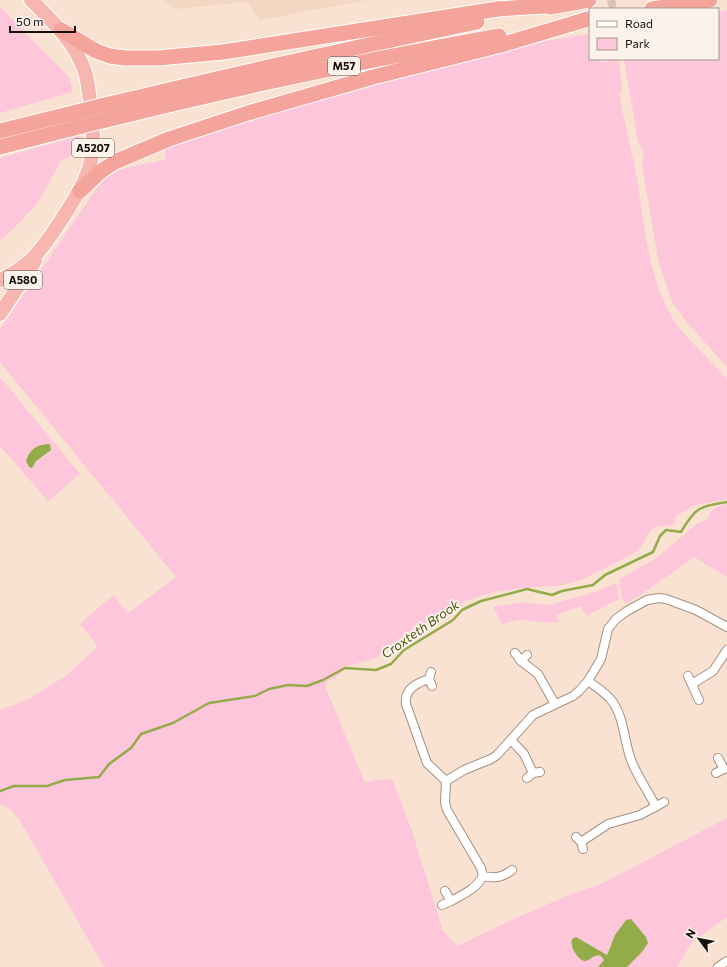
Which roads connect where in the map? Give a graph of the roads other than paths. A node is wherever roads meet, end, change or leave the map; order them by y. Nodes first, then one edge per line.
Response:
1 (31, 0) edge
2 (589, 0) edge
3 (710, 0) edge
4 (559, 5) junction
5 (658, 8) edge
6 (589, 19) edge
7 (61, 30) junction
8 (0, 131) edge
9 (0, 147) edge
10 (80, 191) junction
11 (44, 246) junction
12 (0, 280) edge
13 (0, 314) edge
14 (727, 627) edge
15 (727, 650) edge
16 (515, 653) dead end
17 (431, 679) dead end
18 (588, 681) junction
19 (699, 700) dead end
20 (555, 704) junction
21 (511, 740) junction
22 (718, 758) dead end
23 (726, 769) edge
24 (716, 773) dead end
25 (533, 774) dead end
26 (446, 781) junction
27 (664, 802) dead end
28 (656, 807) junction
29 (580, 842) dead end
30 (513, 869) dead end
31 (483, 876) junction
32 (445, 891) dead end
33 (451, 901) junction
34 (442, 905) dead end
35 (727, 961) edge
36 (718, 967) edge

1 - 7 highway, A5207
2 - 4 highway, M57
3 - 5 highway
4 - 7 highway
4 - 8 highway, M57, bridge
6 - 9 highway, M57, bridge
6 - 10 highway
7 - 10 highway, A5207
10 - 11 highway, A5207
11 - 12 highway, A5207
11 - 13 highway, A580
14 - 18 street
15 - 19 street
16 - 20 street
17 - 26 street
18 - 20 street
18 - 28 street
20 - 21 street
21 - 25 street
21 - 26 street
22 - 23 street
23 - 24 street
26 - 31 street
27 - 28 street
28 - 29 street
30 - 31 street
31 - 33 street
32 - 33 street
33 - 34 street
35 - 36 street

